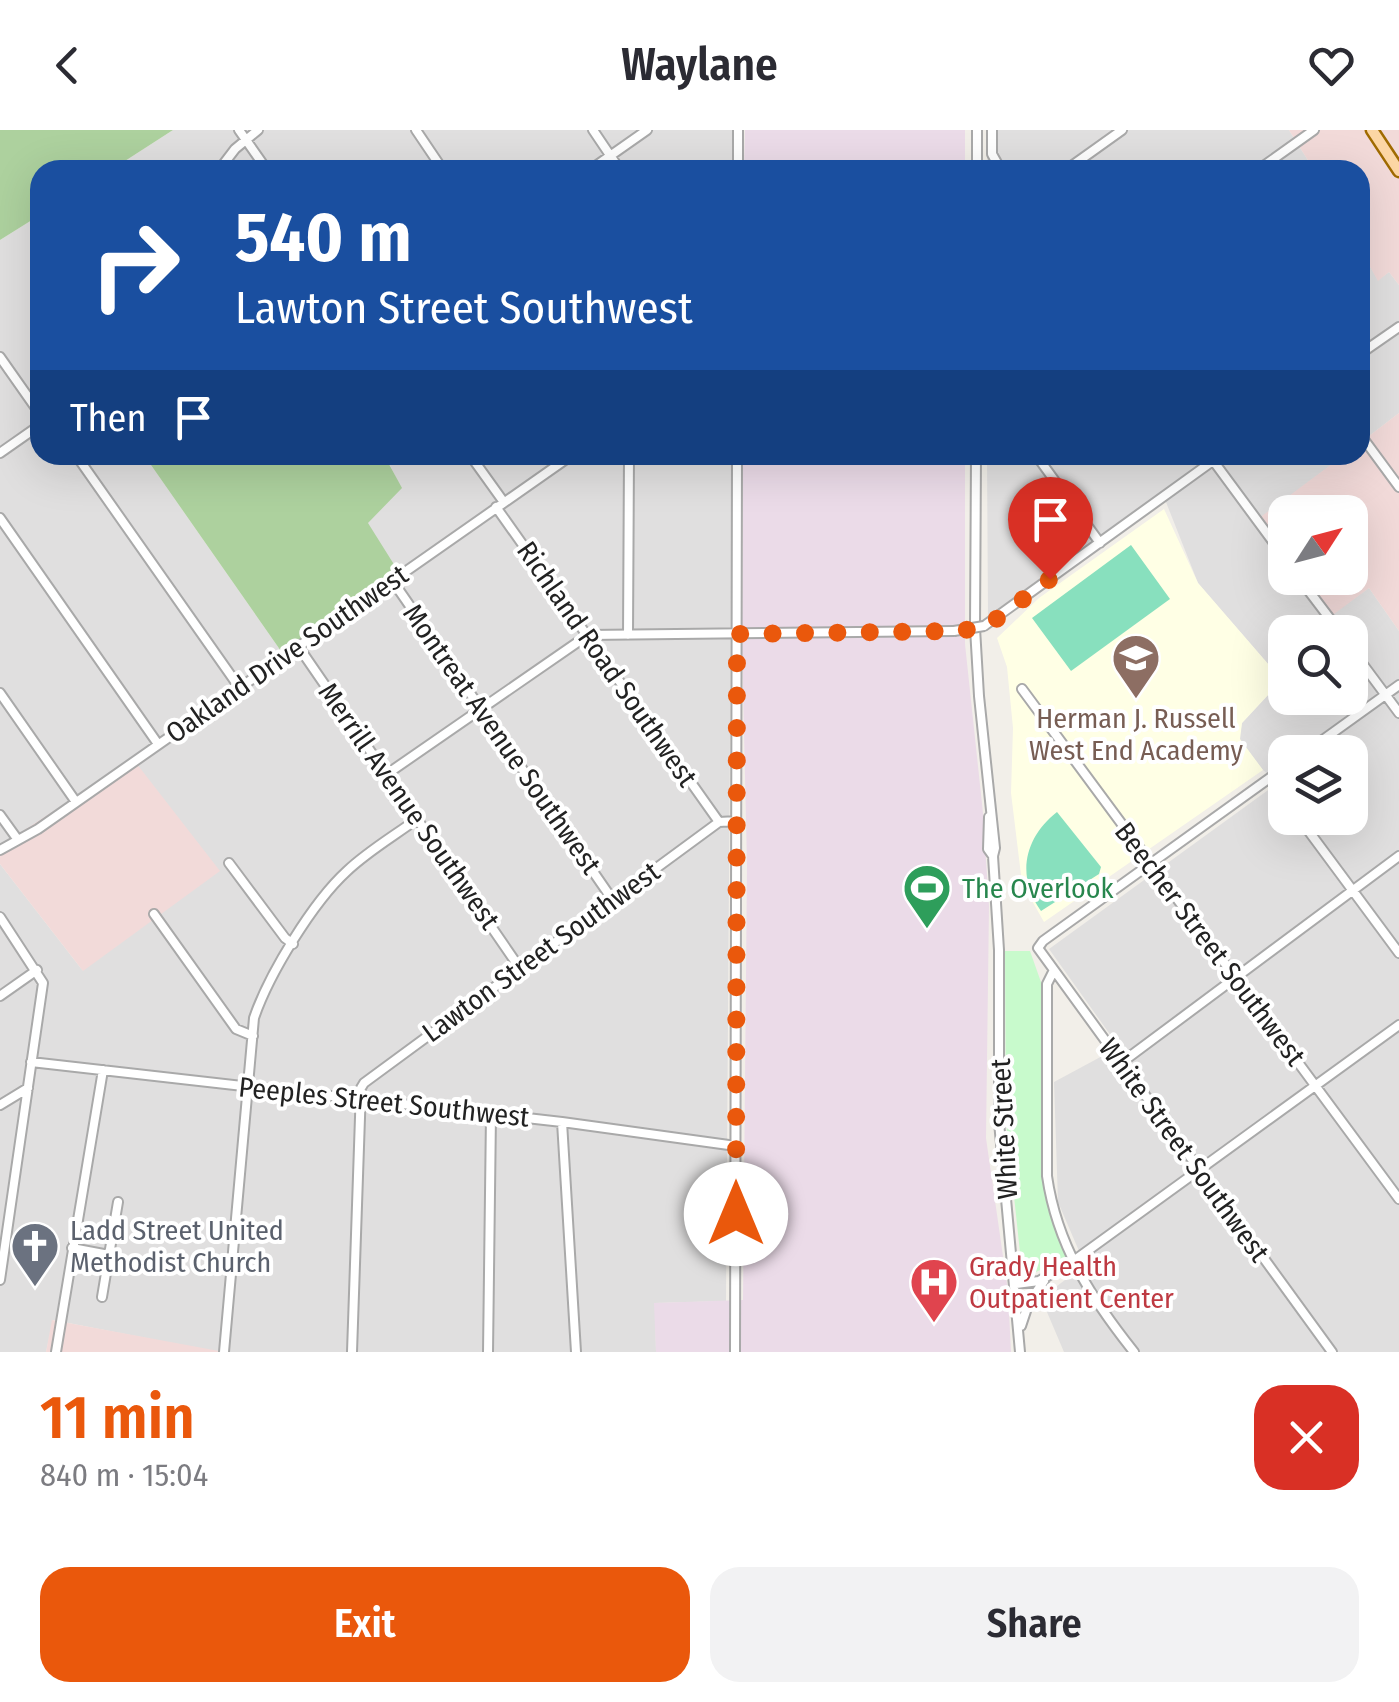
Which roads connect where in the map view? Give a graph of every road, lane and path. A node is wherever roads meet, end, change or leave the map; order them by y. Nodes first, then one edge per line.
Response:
1 (238, 130) edge
2 (258, 130) edge
3 (416, 130) edge
4 (593, 130) edge
5 (647, 130) edge
6 (738, 130) edge
7 (977, 130) edge
8 (992, 130) edge
9 (1122, 130) edge
10 (1314, 130) edge
11 (1372, 130) edge
12 (245, 139) junction
13 (1392, 150) edge
14 (611, 156) junction
15 (227, 160) edge
16 (260, 160) edge
17 (436, 160) edge
18 (605, 160) edge
19 (614, 160) edge
20 (738, 160) edge
21 (977, 160) edge
22 (995, 160) edge
23 (1080, 160) edge
24 (1272, 160) edge
25 (1399, 171) edge
26 (1399, 326) edge
27 (1370, 347) edge
28 (0, 357) edge
29 (30, 400) edge
30 (30, 431) edge
31 (1370, 448) edge
32 (0, 453) edge
33 (83, 465) edge
34 (476, 465) edge
35 (557, 465) edge
36 (629, 465) edge
37 (737, 465) edge
38 (976, 465) edge
39 (1043, 465) edge
40 (1203, 465) edge
41 (1220, 465) edge
42 (1399, 487) edge
43 (499, 504) junction
44 (0, 518) edge
45 (1268, 534) edge
46 (1100, 543) junction
47 (392, 580) junction
48 (1312, 595) edge
49 (1327, 615) edge
50 (737, 634) junction
51 (588, 635) junction
52 (628, 636) junction
53 (298, 646) junction
54 (1368, 670) edge
55 (1399, 685) edge
56 (239, 688) junction
57 (1022, 689) dead end
58 (0, 692) edge
59 (1386, 695) junction
60 (481, 708) junction
61 (1399, 713) edge
62 (1330, 735) edge
63 (158, 744) junction
64 (386, 774) junction
65 (1268, 779) edge
66 (76, 802) junction
67 (0, 815) edge
68 (417, 819) junction
69 (737, 820) junction
70 (719, 822) junction
71 (1312, 835) edge
72 (18, 840) junction
73 (0, 850) edge
74 (1399, 856) edge
75 (229, 864) dead end
76 (1150, 865) junction
77 (1353, 890) junction
78 (612, 898) junction
79 (154, 914) dead end
80 (0, 917) edge
81 (293, 944) junction
82 (1399, 953) edge
83 (519, 967) junction
84 (37, 970) junction
85 (1053, 972) junction
86 (1235, 978) junction
87 (0, 996) edge
88 (1399, 1025) edge
89 (253, 1036) junction
90 (31, 1062) junction
91 (1120, 1063) junction
92 (104, 1070) junction
93 (1316, 1085) junction
94 (250, 1087) junction
95 (28, 1088) junction
96 (360, 1099) junction
97 (0, 1106) edge
98 (491, 1114) junction
99 (562, 1122) junction
100 (736, 1146) junction
101 (1199, 1171) junction
102 (1399, 1199) edge
103 (118, 1202) dead end
104 (72, 1248) junction
105 (109, 1255) junction
106 (1072, 1262) junction
107 (1048, 1276) junction
108 (0, 1280) edge
109 (1016, 1284) junction
110 (102, 1297) dead end
111 (1019, 1330) junction
112 (56, 1352) edge
113 (224, 1352) edge
114 (352, 1352) edge
115 (488, 1352) edge
116 (576, 1352) edge
117 (735, 1352) edge
118 (1020, 1352) edge
119 (1134, 1352) edge
120 (1332, 1352) edge

1 - 12 street
2 - 12 street
3 - 17 street
4 - 14 street
5 - 14 street
6 - 20 street
7 - 21 street
8 - 22 street
9 - 23 street
10 - 24 street
11 - 13 main road
12 - 15 street
12 - 16 street
13 - 25 main road
14 - 18 street
14 - 19 street
26 - 27 street
28 - 29 street
30 - 32 street
31 - 42 street
33 - 56 street
34 - 43 street, Richland Road Southwest
35 - 43 street, Oakland Drive Southwest
36 - 52 street
37 - 50 street
38 - 109 street, White Street
39 - 46 street
40 - 46 street
41 - 45 street
43 - 47 street, Oakland Drive Southwest
43 - 51 street, Richland Road Southwest
44 - 63 street
46 - 50 street, bridge
47 - 53 street, Oakland Drive Southwest
47 - 60 street, Montreat Avenue Southwest
48 - 49 street
50 - 52 street
50 - 69 street
51 - 52 street
51 - 60 street
51 - 70 street, Richland Road Southwest
53 - 56 street, Oakland Drive Southwest
53 - 64 street, Merrill Avenue Southwest
54 - 59 street
55 - 59 street
56 - 63 street, Oakland Drive Southwest
57 - 76 street, Beecher Street Southwest
58 - 66 street
59 - 61 street
59 - 62 street
60 - 64 street
60 - 78 street, Montreat Avenue Southwest
63 - 66 street, Oakland Drive Southwest
64 - 68 street, Merrill Avenue Southwest
65 - 76 street
66 - 72 street, Oakland Drive Southwest
67 - 72 street
68 - 81 street
68 - 83 street, Merrill Avenue Southwest
69 - 70 street, Lawton Street Southwest
69 - 100 street
70 - 78 street, Lawton Street Southwest
71 - 77 street
72 - 73 street, Oakland Drive Southwest
74 - 77 street
75 - 81 street
76 - 85 street, White Street Southwest
76 - 86 street, Beecher Street Southwest
77 - 82 street
77 - 86 street
78 - 83 street, Lawton Street Southwest
79 - 89 street
80 - 84 street
81 - 89 street
83 - 96 street, Lawton Street Southwest
84 - 87 street
84 - 90 street
85 - 91 street, White Street Southwest
85 - 106 street
86 - 91 street
86 - 93 street, Beecher Street Southwest
88 - 93 street
89 - 94 street
90 - 92 street, Peeples Street Southwest
90 - 95 street
91 - 101 street, White Street Southwest
92 - 94 street, Peeples Street Southwest
92 - 104 street
93 - 101 street
93 - 102 street, Beecher Street Southwest
94 - 96 street, Peeples Street Southwest
94 - 113 street
95 - 97 street
95 - 108 street
96 - 98 street, Peeples Street Southwest
96 - 114 street
98 - 99 street, Peeples Street Southwest
98 - 115 street
99 - 100 street, Peeples Street Southwest
99 - 116 street
100 - 117 street
101 - 106 street
101 - 120 street, White Street Southwest
103 - 105 street
104 - 105 street
104 - 112 street
105 - 110 street
106 - 107 street
106 - 119 street
107 - 109 street
107 - 111 street
109 - 111 street, White Street
111 - 118 street, White Street

